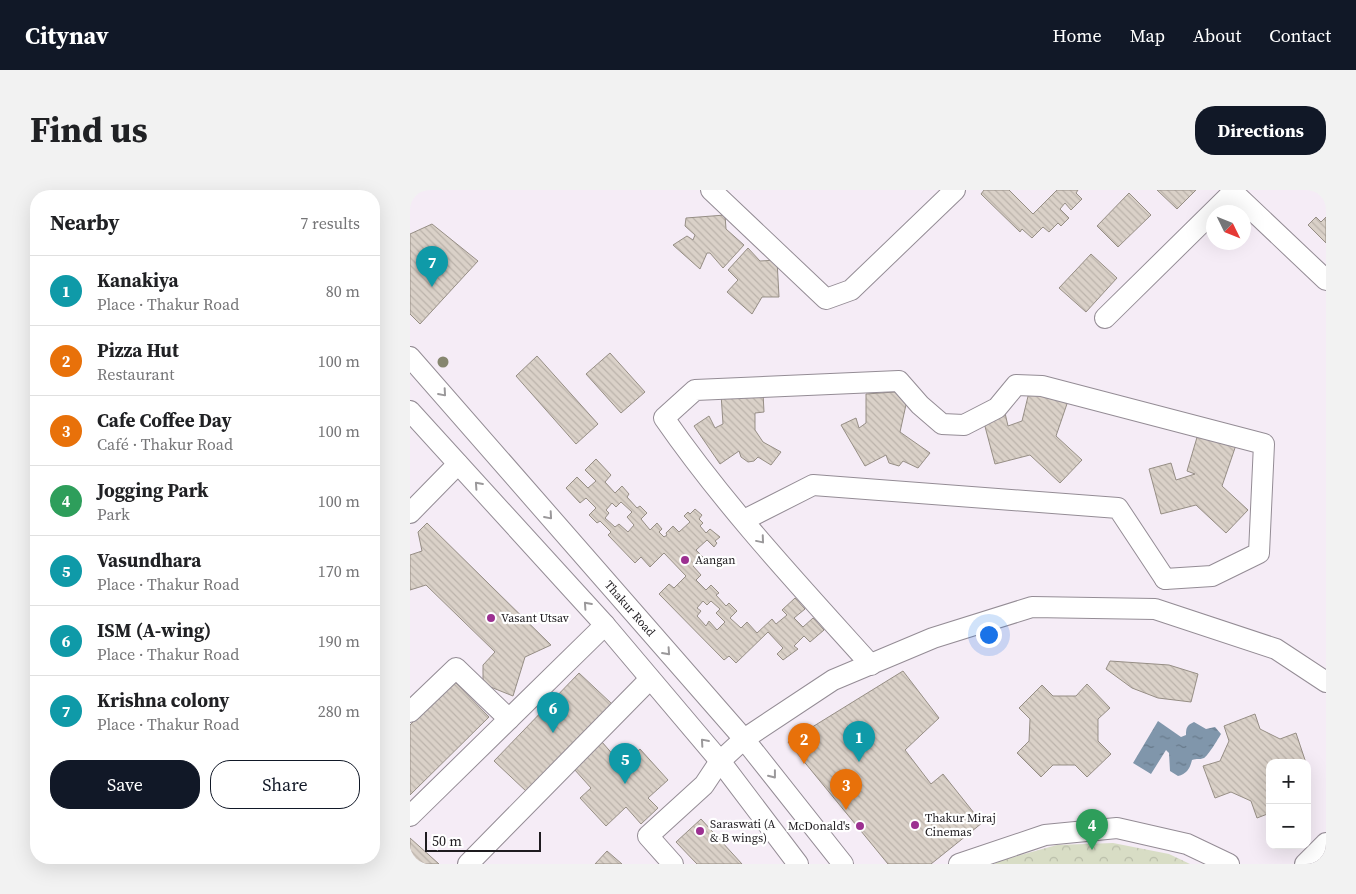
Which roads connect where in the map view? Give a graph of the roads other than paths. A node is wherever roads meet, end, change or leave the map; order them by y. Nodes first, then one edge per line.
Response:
1 (711, 190) edge
2 (954, 190) edge
3 (1232, 191) edge
4 (1326, 280) edge
5 (1105, 318) dead end
6 (410, 357) edge
7 (410, 411) edge
8 (458, 464) junction
9 (410, 513) edge
10 (744, 520) junction
11 (1165, 579) junction
12 (1155, 609) junction
13 (605, 625) junction
14 (871, 664) junction
15 (650, 679) junction
16 (1326, 682) edge
17 (410, 712) edge
18 (509, 719) junction
19 (744, 739) junction
20 (720, 761) junction
21 (410, 816) edge
22 (1326, 843) edge
23 (1003, 856) edge
24 (1219, 862) edge
25 (468, 864) edge
26 (673, 864) edge
27 (798, 864) edge
28 (842, 864) edge
29 (959, 864) edge
30 (1305, 864) edge

1 - 2 street
3 - 4 street
3 - 5 street
6 -> 19 street, Thakur Road
7 - 8 street
8 - 9 street
13 -> 8 street
10 - 11 street
10 - 11 street
10 -> 14 street
11 - 12 street
12 - 14 street
12 - 16 street
13 - 15 street
13 - 18 street
14 - 19 street
20 -> 15 street
15 - 25 street
17 - 18 street
18 - 21 street
19 - 20 street
19 -> 28 street, Thakur Road
20 - 26 street
20 - 27 street
22 - 30 street
23 - 24 street
23 - 29 street

